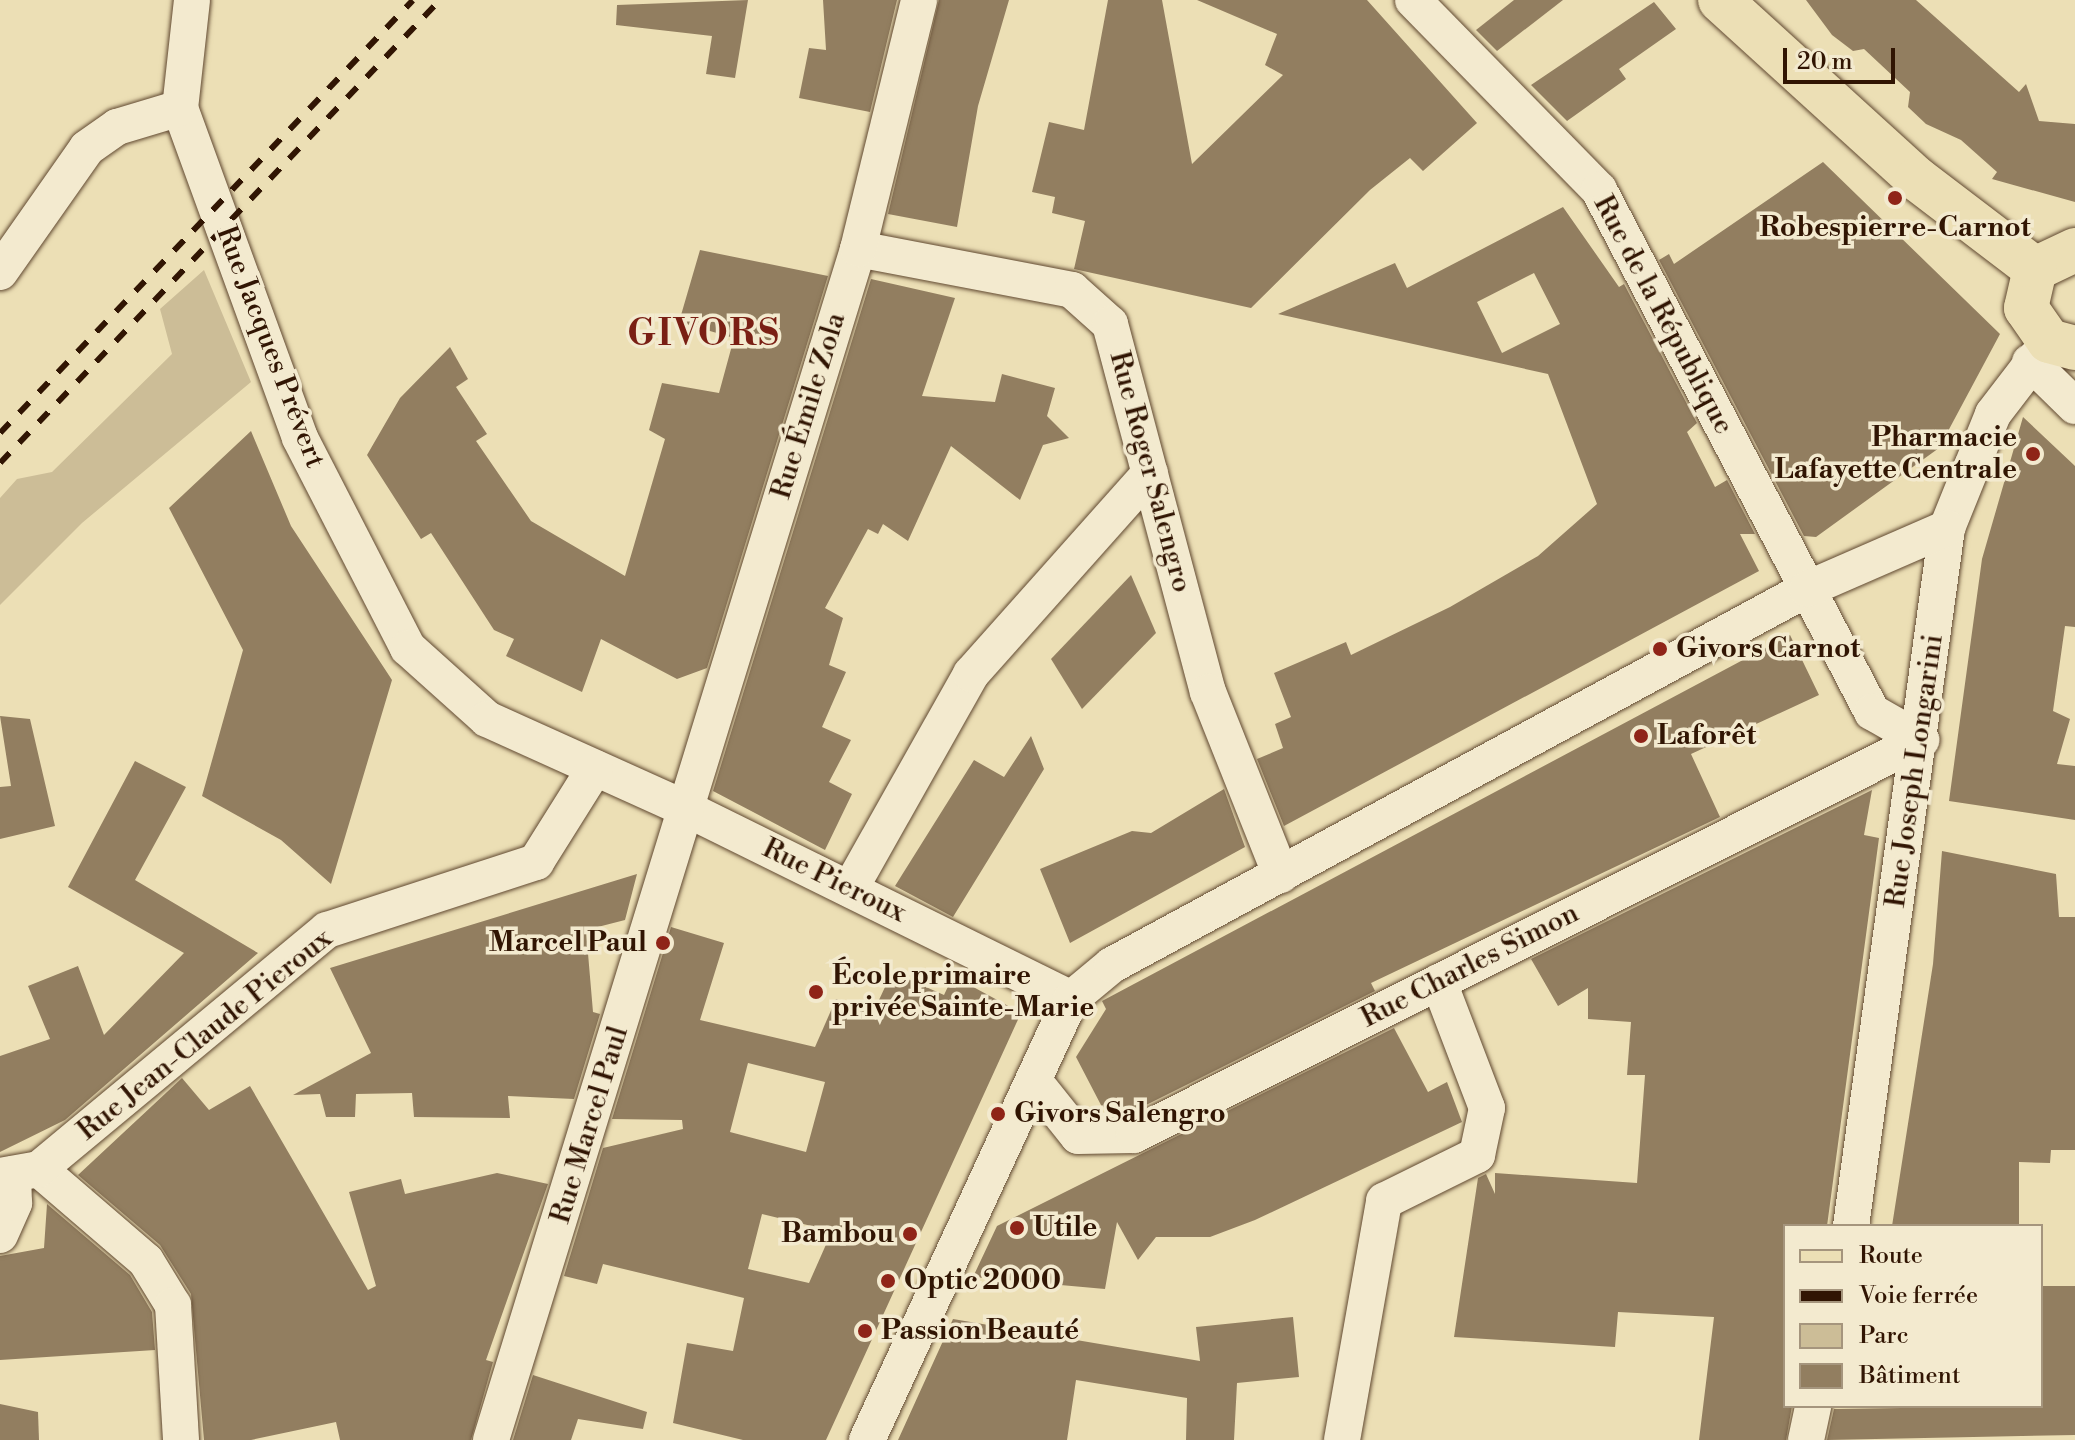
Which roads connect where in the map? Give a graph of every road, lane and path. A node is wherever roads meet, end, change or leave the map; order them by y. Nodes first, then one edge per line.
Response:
1 (192, 0) edge
2 (919, 0) edge
3 (1413, 0) edge
4 (1720, 0) edge
5 (180, 108) junction
6 (858, 249) junction
7 (2075, 250) edge
8 (2035, 269) junction
9 (0, 272) edge
10 (2051, 350) edge
11 (2075, 406) edge
12 (1150, 473) junction
13 (1947, 528) junction
14 (1807, 589) junction
15 (1921, 740) junction
16 (595, 768) junction
17 (689, 810) junction
18 (1281, 875) junction
19 (850, 889) junction
20 (1439, 982) junction
21 (1071, 999) junction
22 (1034, 1081) junction
23 (17, 1173) edge
24 (1851, 1224) edge
25 (0, 1235) edge
26 (1813, 1408) edge
27 (181, 1440) edge
28 (491, 1440) edge
29 (867, 1440) edge
30 (1342, 1440) edge
31 (1806, 1440) edge

1 - 5 street, Rue Jacques Prévert
2 - 6 street, Rue Émile Zola
3 - 14 street, Rue de la République
4 - 8 main road
5 - 9 street
5 - 16 street, Rue Jacques Prévert
6 - 12 street, Rue Roger Salengro
6 - 17 street, Rue Émile Zola
7 - 8 main road
8 - 10 main road
10 - 11 street
10 - 13 street, Rue Joseph Longarini
12 - 18 street, Rue Roger Salengro
12 - 19 street
13 - 14 street
13 - 15 street, Rue Joseph Longarini
14 - 15 street, Rue de la République
14 - 18 street
15 - 20 street, Rue Charles Simon
15 - 24 street, Rue Joseph Longarini
16 - 17 street, Rue Pieroux
16 - 23 street, Rue Jean-Claude Pieroux
17 - 19 street, Rue Pieroux
17 - 28 street, Rue Marcel Paul
18 - 21 street
19 - 21 street, Rue Pieroux
20 - 22 street, Rue Charles Simon
20 - 30 street
21 - 22 street
22 - 29 street
23 - 25 street
23 - 27 street
26 - 31 street

